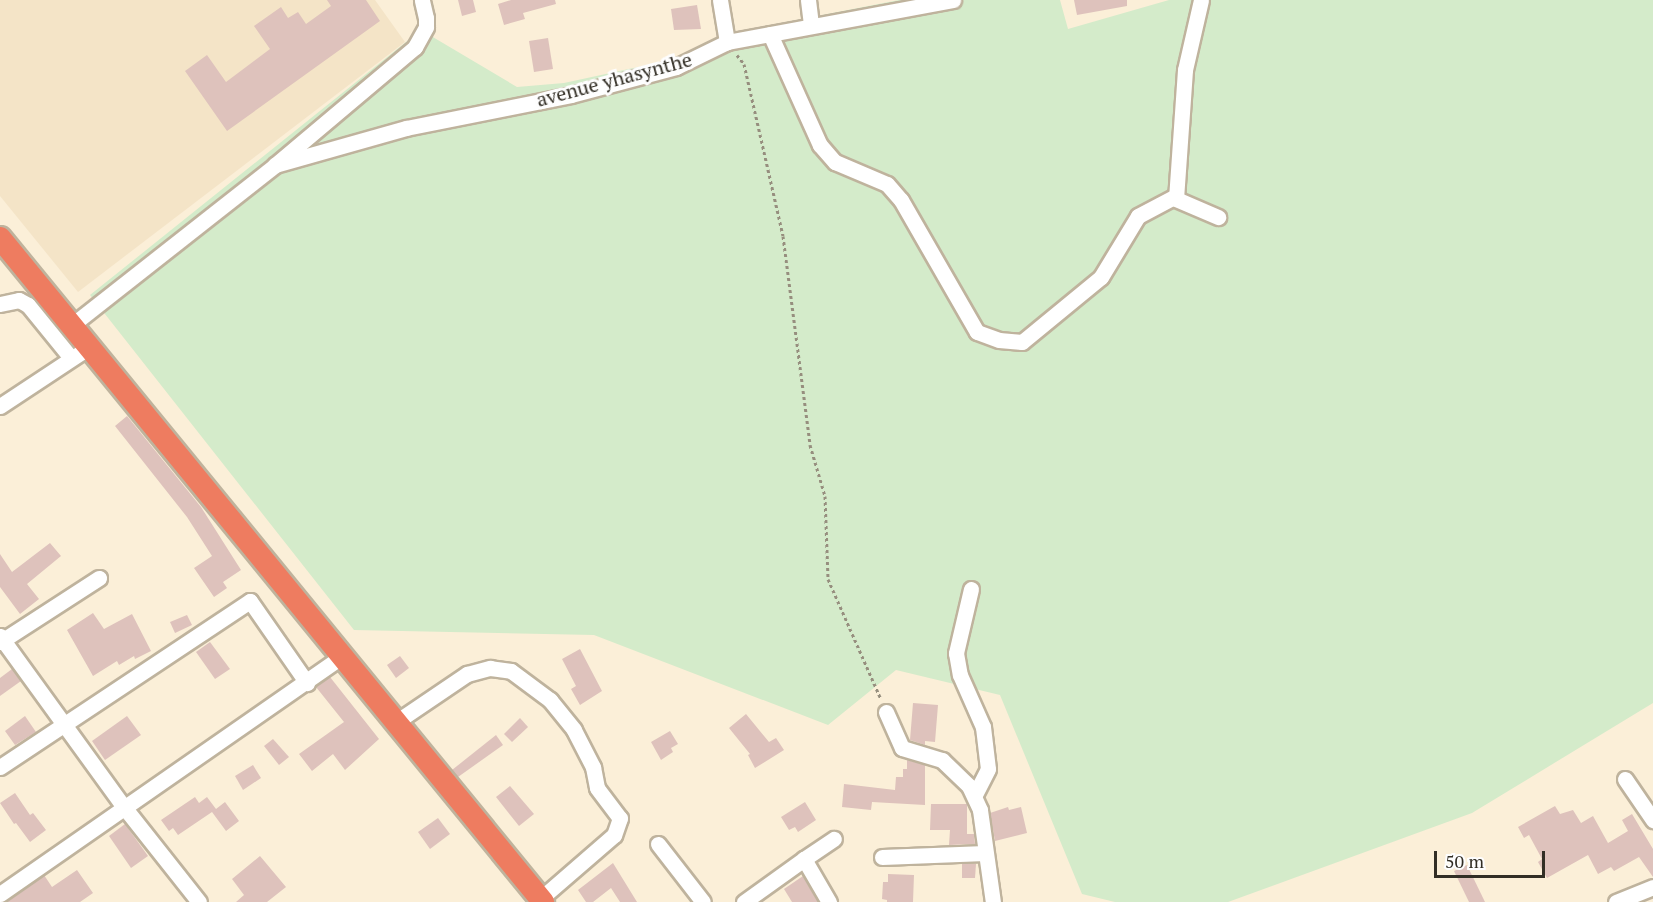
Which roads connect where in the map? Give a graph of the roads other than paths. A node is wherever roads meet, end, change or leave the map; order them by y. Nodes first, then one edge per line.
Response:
1 (422, 0) edge
2 (720, 0) edge
3 (808, 0) edge
4 (953, 0) edge
5 (1201, 0) edge
6 (905, 5) edge
7 (811, 26) junction
8 (770, 34) junction
9 (727, 42) junction
10 (275, 165) junction
11 (1176, 196) junction
12 (1218, 217) dead end
13 (0, 238) edge
14 (0, 304) edge
15 (72, 325) junction
16 (80, 352) junction
17 (0, 406) edge
18 (99, 578) dead end
19 (970, 589) dead end
20 (1, 639) edge
21 (343, 656) junction
22 (308, 682) junction
23 (886, 712) road end
24 (396, 722) junction
25 (65, 723) junction
26 (0, 766) edge
27 (1625, 779) dead end
28 (974, 796) junction
29 (124, 807) junction
30 (1653, 820) edge
31 (834, 839) dead end
32 (658, 844) dead end
33 (985, 853) junction
34 (882, 857) dead end
35 (804, 859) junction
36 (1653, 887) edge
37 (0, 894) edge
38 (542, 900) edge
39 (199, 902) edge
40 (703, 902) edge
41 (744, 902) edge
42 (830, 902) edge
43 (993, 902) edge
44 (1616, 902) edge

1 - 10 street
2 - 9 street
3 - 7 street
4 - 6 street, avenue yhasynthe
5 - 11 street
6 - 7 street, avenue yhasynthe
7 - 8 street, avenue yhasynthe
8 - 9 street, avenue yhasynthe
8 - 11 street
9 - 10 street, avenue yhasynthe
10 - 15 street
11 - 12 street
13 - 15 highway
14 - 16 street
15 - 16 highway
16 - 17 street
16 - 21 highway
18 - 20 street
19 - 28 street
20 - 25 street
21 - 22 street
21 - 24 highway
22 - 25 street
22 - 29 street
23 - 28 street
24 - 38 highway
24 - 38 street
25 - 26 street
25 - 29 street
27 - 30 street
28 - 33 street
29 - 37 street
29 - 39 street
31 - 35 street
32 - 40 street
33 - 34 street
33 - 43 street
35 - 41 street
35 - 42 street
36 - 44 street

